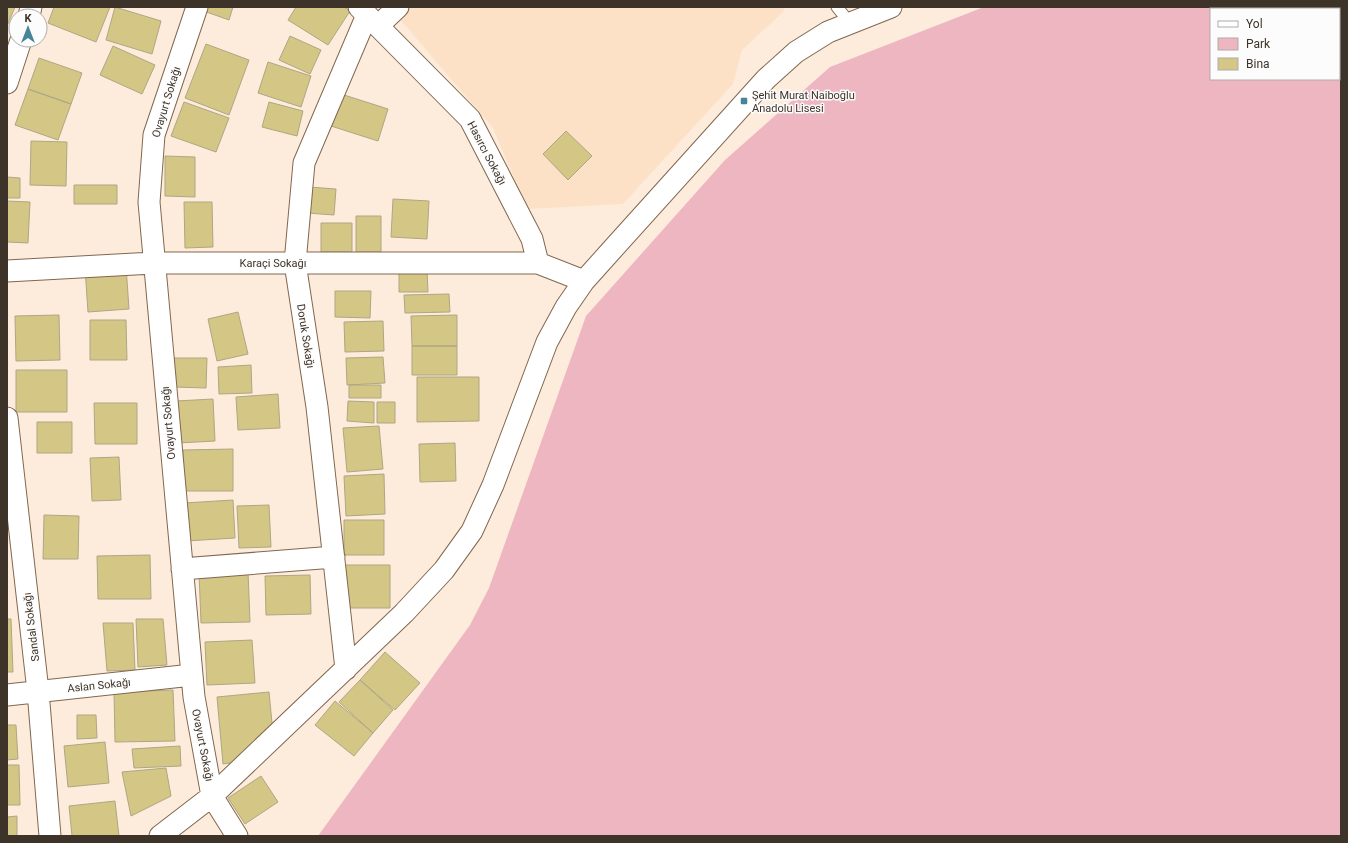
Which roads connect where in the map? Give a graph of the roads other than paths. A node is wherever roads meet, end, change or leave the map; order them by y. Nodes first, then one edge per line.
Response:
1 (197, 7) edge
2 (398, 7) edge
3 (891, 7) edge
4 (844, 15) edge
5 (368, 16) edge
6 (18, 48) edge
7 (7, 83) edge
8 (153, 263) junction
9 (295, 263) junction
10 (538, 263) junction
11 (7, 272) edge
12 (584, 281) junction
13 (7, 418) edge
14 (334, 557) junction
15 (182, 569) junction
16 (346, 669) junction
17 (192, 675) junction
18 (38, 691) junction
19 (7, 694) edge
20 (212, 796) junction
21 (50, 836) edge
22 (160, 836) edge
23 (237, 836) edge

1 - 8 street, Ovayurt Sokağı
2 - 5 street
3 - 4 street
4 - 12 street
5 - 9 street, Doruk Sokağı
5 - 10 street, Hasırcı Sokağı
6 - 7 street
8 - 9 street, Karaçi Sokağı
8 - 11 street, Karaçi Sokağı
8 - 15 street, Ovayurt Sokağı
9 - 10 street, Karaçi Sokağı
9 - 14 street, Doruk Sokağı
10 - 12 street
12 - 16 street
13 - 18 street, Sandal Sokağı
14 - 15 street
14 - 16 street, Doruk Sokağı
15 - 17 street, Ovayurt Sokağı
16 - 20 street
17 - 18 street, Aslan Sokağı
17 - 20 street, Ovayurt Sokağı
18 - 19 street, Aslan Sokağı
18 - 21 street, Sandal Sokağı
20 - 22 street
20 - 23 street, Ovayurt Sokağı

